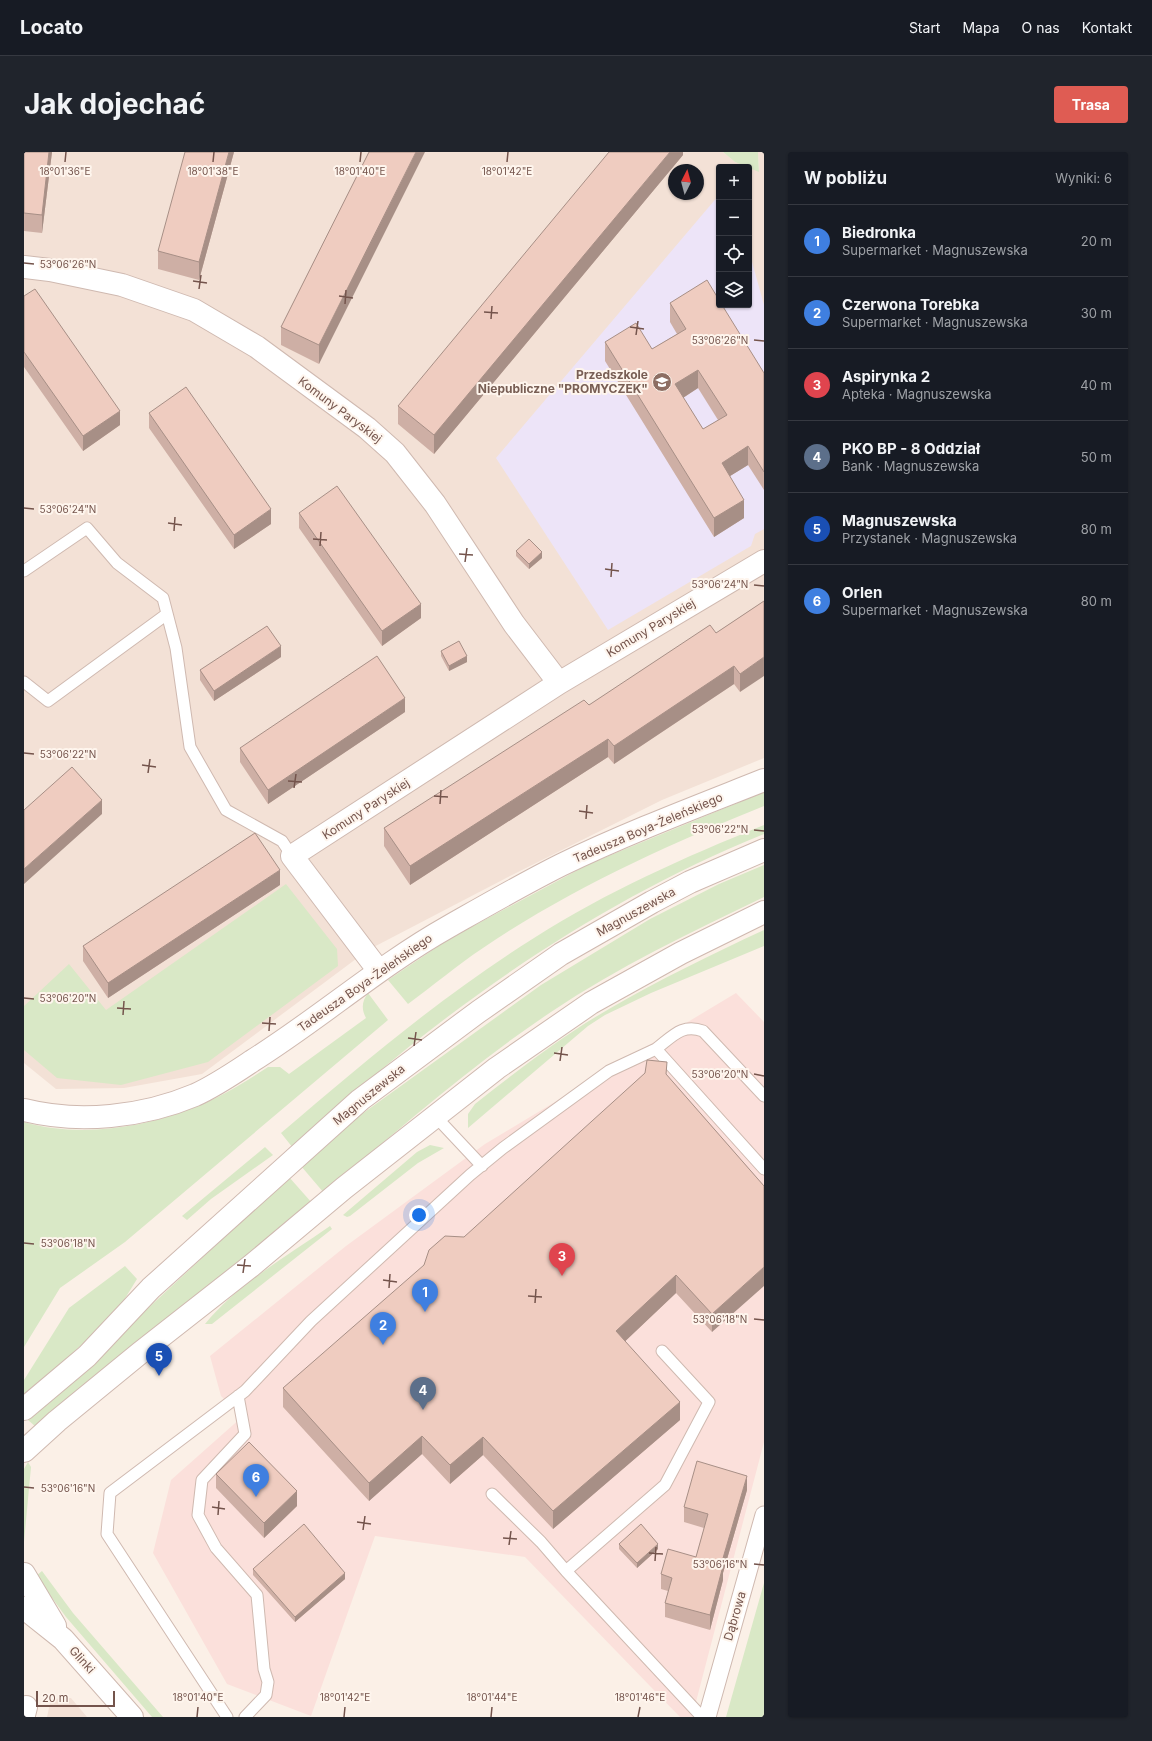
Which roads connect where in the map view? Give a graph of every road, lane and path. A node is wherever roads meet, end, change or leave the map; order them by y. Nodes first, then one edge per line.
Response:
1 (24, 267) edge
2 (764, 560) edge
3 (24, 571) edge
4 (167, 614) junction
5 (24, 682) edge
6 (559, 683) junction
7 (764, 780) edge
8 (764, 850) edge
9 (292, 856) junction
10 (764, 912) edge
11 (379, 970) junction
12 (656, 1049) junction
13 (764, 1096) edge
14 (24, 1110) edge
15 (436, 1117) junction
16 (482, 1166) junction
17 (764, 1169) edge
18 (662, 1352) dead end
19 (238, 1396) junction
20 (24, 1408) edge
21 (24, 1451) edge
22 (492, 1494) dead end
23 (764, 1515) edge
24 (566, 1571) junction
25 (24, 1574) edge
26 (24, 1608) edge
27 (63, 1639) junction
28 (132, 1717) edge
29 (227, 1717) edge
30 (245, 1717) edge
31 (702, 1717) edge
32 (707, 1717) edge

1 - 6 street, Komuny Paryskiej
2 - 6 street, Komuny Paryskiej
3 - 4 lane
4 - 5 lane
4 - 9 lane
6 - 9 street, Komuny Paryskiej
7 - 11 street, Tadeusza Boya-Żeleńskiego
8 - 20 street, Magnuszewska
9 - 11 street
10 - 15 street
11 - 14 street, Tadeusza Boya-Żeleńskiego
12 - 13 lane
12 - 16 lane
12 - 17 lane
15 - 16 lane
15 - 21 street
16 - 19 lane
18 - 24 lane
19 - 29 lane
19 - 30 lane
22 - 24 lane
23 - 32 street, Dąbrowa
24 - 31 lane
25 - 27 street, Glinki
26 - 27 street, Glinki
27 - 28 street, Glinki

